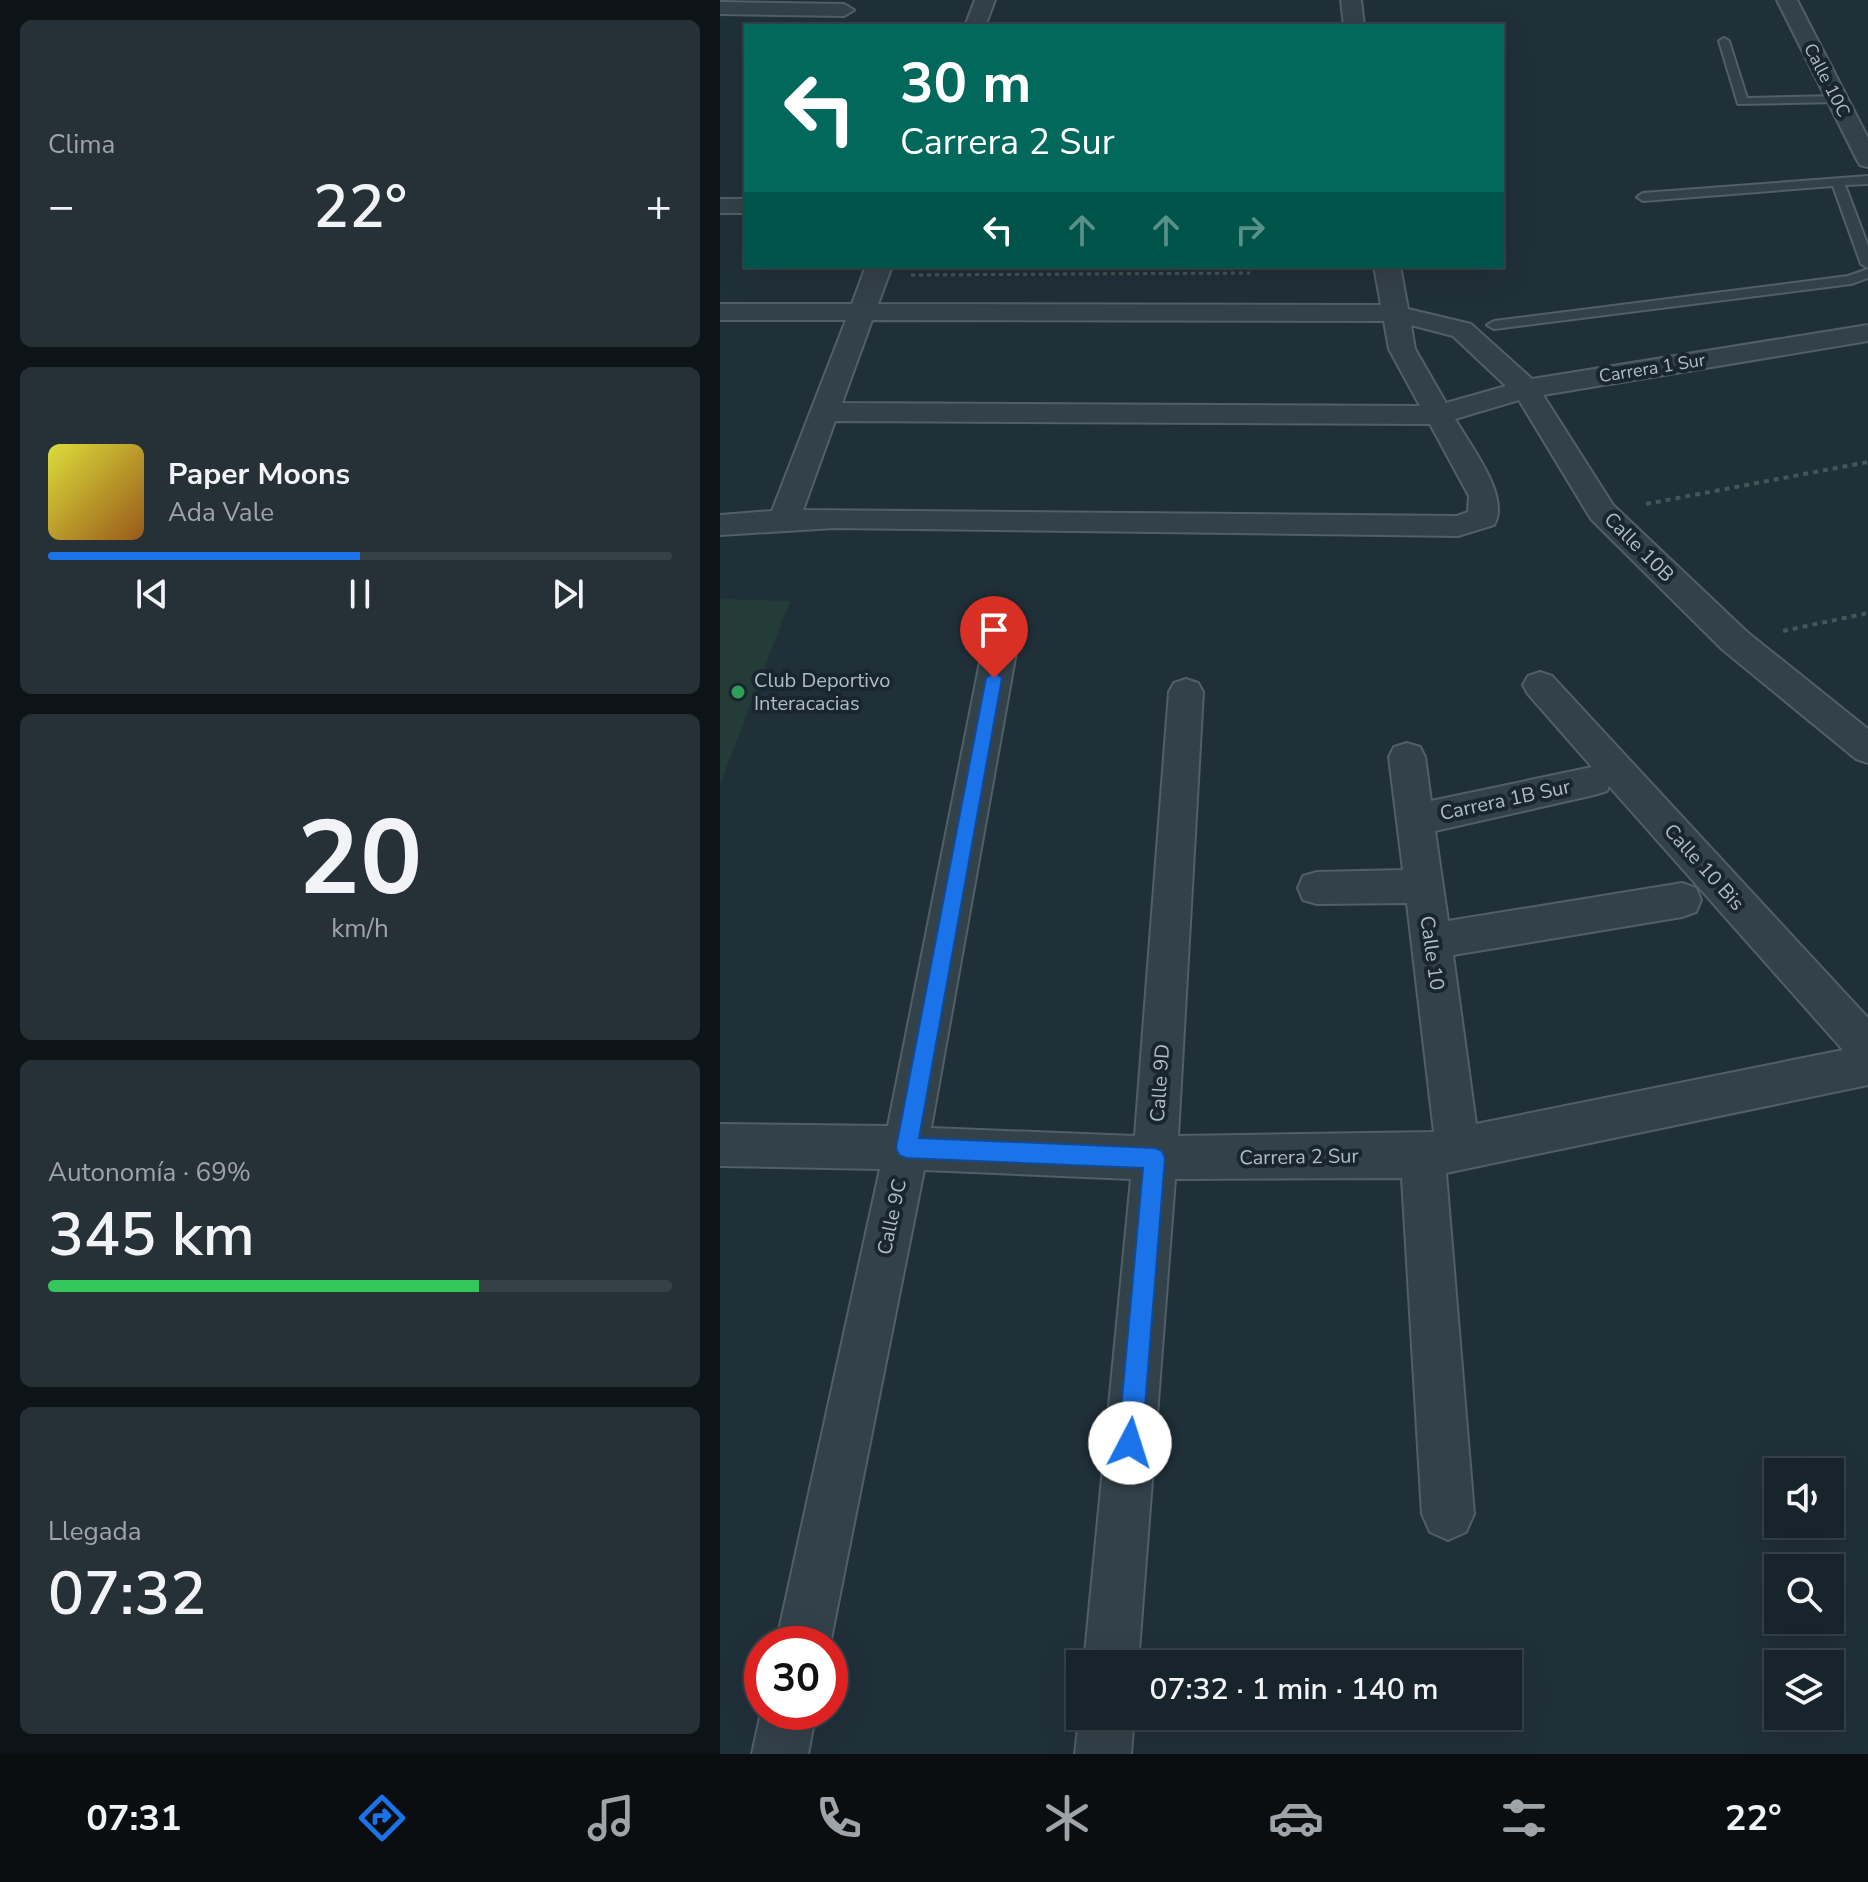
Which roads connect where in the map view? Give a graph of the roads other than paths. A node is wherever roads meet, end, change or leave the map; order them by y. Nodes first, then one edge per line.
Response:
1 (985, 0) edge
2 (1351, 0) edge
3 (1787, 0) edge
4 (720, 8) edge
5 (844, 10) dead end
6 (976, 24) edge
7 (1354, 24) edge
8 (1724, 41) dead end
9 (1837, 99) junction
10 (1868, 160) edge
11 (1868, 180) edge
12 (1838, 182) junction
13 (1643, 197) dead end
14 (720, 206) edge
15 (744, 206) edge
16 (1868, 264) edge
17 (1387, 268) edge
18 (878, 271) edge
19 (1868, 273) edge
20 (720, 312) edge
21 (860, 313) junction
22 (1393, 313) junction
23 (1494, 325) dead end
24 (1868, 333) edge
25 (1526, 389) junction
26 (825, 412) junction
27 (1438, 415) junction
28 (784, 521) junction
29 (720, 525) edge
30 (1000, 647) dead end
31 (1540, 685) dead end
32 (1186, 692) dead end
33 (1868, 749) edge
34 (1407, 757) dead end
35 (1594, 781) dead end
36 (1415, 820) junction
37 (1424, 886) junction
38 (1317, 888) dead end
39 (1682, 900) dead end
40 (1431, 941) junction
41 (1868, 1048) edge
42 (1868, 1065) edge
43 (720, 1145) edge
44 (906, 1148) junction
45 (1441, 1152) junction
46 (1155, 1158) junction
47 (1448, 1514) dead end
48 (807, 1626) edge
49 (1112, 1650) edge
50 (785, 1730) edge
51 (1105, 1730) edge
52 (780, 1754) edge
53 (1103, 1754) edge

1 - 6 street
2 - 7 street
3 - 9 street, Calle 10C
4 - 5 street
8 - 9 lane
9 - 10 street, Calle 10C
11 - 12 lane
12 - 13 lane
12 - 16 lane
14 - 15 street
17 - 22 street
18 - 21 street
19 - 23 lane
20 - 21 street, Calle 10B
21 - 22 street, Calle 10B
21 - 26 street
22 - 25 street, Calle 10B
22 - 27 street
24 - 25 street, Carrera 1 Sur
25 - 27 street, Carrera 1 Sur
25 - 33 street, Calle 10B
26 - 27 street, Carrera 1 Sur
26 - 28 street
27 - 28 street
28 - 29 street
30 - 44 street, Calle 9C
31 - 41 street, Calle 10 Bis
32 - 46 street, Calle 9D
34 - 36 street, Calle 10
35 - 36 street, Carrera 1B Sur
36 - 37 street, Calle 10
37 - 38 street
37 - 40 street, Calle 10
39 - 40 street
40 - 45 street, Calle 10
42 - 45 street, Carrera 2 Sur
43 - 44 street, Carrera 2 Sur
44 - 46 street, Carrera 2 Sur
44 - 48 street, Calle 9C
45 - 46 street, Carrera 2 Sur
45 - 47 street, Calle 10
46 - 49 street, Calle 9D
50 - 52 street
51 - 53 street

